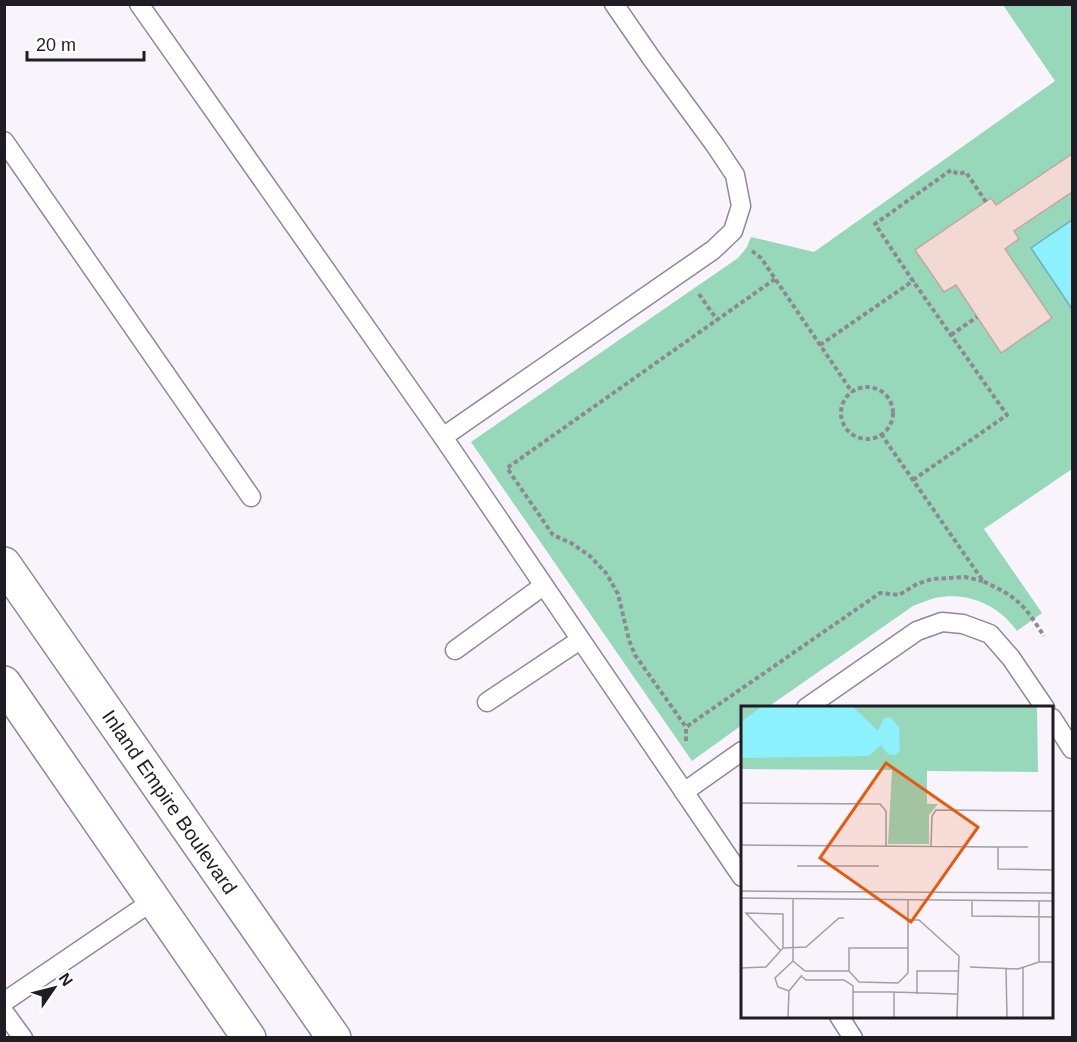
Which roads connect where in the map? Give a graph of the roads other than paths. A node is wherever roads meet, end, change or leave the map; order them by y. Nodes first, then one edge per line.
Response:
1 (139, 4) edge
2 (614, 4) edge
3 (4, 141) edge
4 (443, 437) junction
5 (251, 497) dead end
6 (4, 564) edge
7 (543, 586) junction
8 (580, 640) junction
9 (454, 650) dead end
10 (4, 683) edge
11 (487, 702) dead end
12 (809, 706) edge
13 (1044, 706) edge
14 (1053, 720) edge
15 (1072, 749) edge
16 (741, 752) edge
17 (684, 792) junction
18 (741, 876) edge
19 (154, 900) junction
20 (4, 1002) edge
21 (4, 1012) edge
22 (839, 1018) edge
23 (23, 1038) edge
24 (249, 1038) edge
25 (334, 1038) edge
26 (853, 1038) edge

1 - 4 lane
2 - 4 lane
3 - 5 lane
4 - 7 lane
6 - 25 main road, Inland Empire Boulevard
7 - 8 lane
7 - 9 lane
8 - 11 lane
8 - 17 lane
10 - 19 main road
12 - 13 lane
14 - 15 lane
16 - 17 lane
17 - 18 lane
19 - 20 lane
19 - 24 main road
21 - 23 lane
22 - 26 lane

